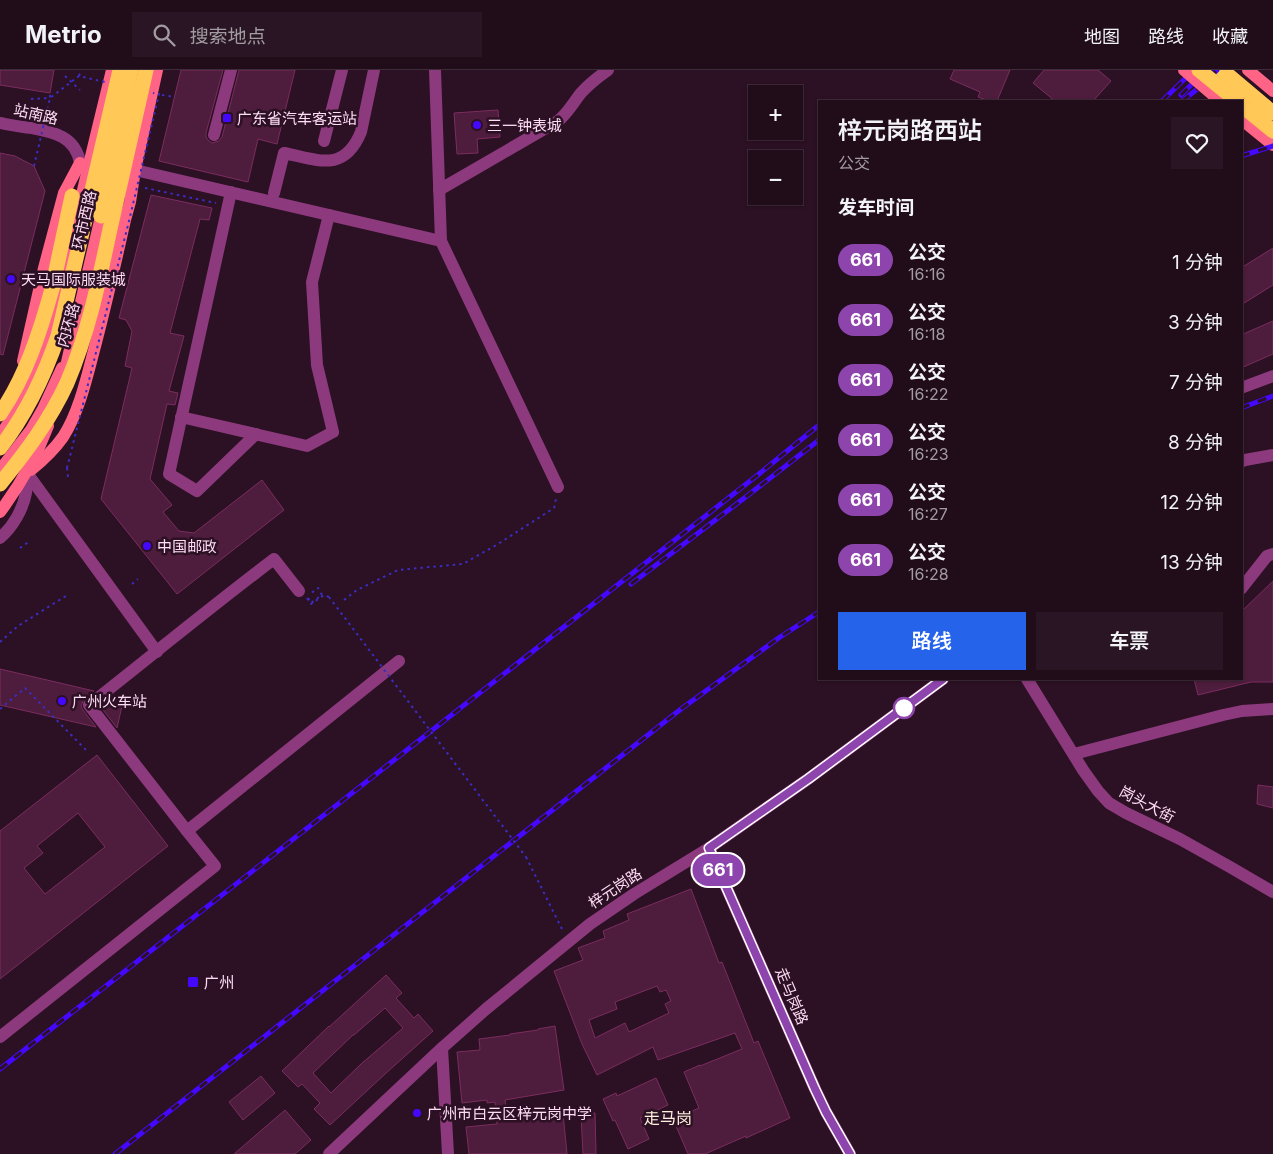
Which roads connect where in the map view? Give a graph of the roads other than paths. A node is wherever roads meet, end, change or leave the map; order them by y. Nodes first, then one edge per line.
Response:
1 (112, 70) edge
2 (116, 70) edge
3 (120, 70) edge
4 (131, 70) edge
5 (137, 70) edge
6 (146, 70) edge
7 (157, 70) edge
8 (230, 70) edge
9 (342, 70) edge
10 (374, 70) edge
11 (435, 70) edge
12 (608, 70) edge
13 (1184, 70) edge
14 (1199, 70) edge
15 (1222, 70) edge
16 (1253, 74) edge
17 (1273, 91) edge
18 (1219, 100) edge
19 (1236, 100) edge
20 (1243, 107) edge
21 (110, 111) junction
22 (1273, 112) edge
23 (1243, 120) edge
24 (0, 123) edge
25 (98, 124) junction
26 (214, 135) dead end
27 (1270, 138) edge
28 (324, 141) dead end
29 (80, 163) junction
30 (135, 170) junction
31 (439, 190) junction
32 (231, 192) junction
33 (274, 193) dead end
34 (72, 196) joint
35 (329, 215) junction
36 (101, 216) junction
37 (441, 241) junction
38 (70, 350) junction
39 (1273, 376) edge
40 (1243, 387) edge
41 (7, 413) edge
42 (181, 417) junction
43 (35, 423) junction
44 (46, 430) junction
45 (1, 433) edge
46 (256, 434) junction
47 (62, 438) junction
48 (0, 448) edge
49 (1273, 455) edge
50 (1243, 461) edge
51 (0, 470) edge
52 (27, 473) junction
53 (0, 484) edge
54 (558, 487) road end
55 (1, 507) edge
56 (4, 535) edge
57 (1273, 554) edge
58 (1243, 586) edge
59 (303, 594) road end
60 (157, 652) junction
61 (399, 661) dead end
62 (942, 680) edge
63 (1028, 680) edge
64 (1273, 709) edge
65 (1074, 754) junction
66 (187, 831) junction
67 (709, 848) junction
68 (1273, 892) edge
69 (0, 1037) edge
70 (442, 1048) junction
71 (329, 1154) edge
72 (448, 1154) edge
73 (850, 1154) edge

1 - 25 main road, 环市西路
2 - 21 highway, bridge
3 - 21 highway, 内环路, bridge
4 - 36 highway
5 - 36 main road, 环市西路
6 - 53 highway, 内环路, bridge
7 - 30 main road
8 - 26 street
9 - 28 street
10 - 33 street
11 - 31 street
12 - 31 street
13 - 18 main road, bridge
14 - 19 highway, bridge
15 - 22 highway
16 - 17 main road
20 - 27 highway
21 - 48 highway, 内环路, bridge
23 - 27 main road
24 - 29 street, 站南路
25 - 29 main road
25 - 41 main road, 环市西路
29 - 34 main road
29 - 45 main road
30 - 32 street
30 - 47 main road
31 - 37 street
32 - 35 street
32 - 42 street
34 - 41 highway, bridge
35 - 37 street
35 - 46 street
36 - 38 main road, 环市西路
37 - 54 street
38 - 43 main road
38 - 44 main road, 环市西路
39 - 40 street
41 - 43 main road
41 - 45 main road, 环市西路
42 - 46 street
42 - 46 street
43 - 44 main road
43 - 51 main road
44 - 47 main road
44 - 52 main road, 环市西路
47 - 52 main road
49 - 50 street
52 - 55 main road, 环市西路
52 - 56 street
52 - 60 street
55 - 56 street
57 - 58 street
59 - 60 street
60 - 66 street
61 - 66 street
62 - 67 street, 梓元岗路
63 - 65 street, 岗头大街
64 - 65 street
65 - 68 street, 岗头大街
66 - 69 street
67 - 70 street, 梓元岗路
67 - 73 street, 走马岗路
70 - 71 street, 梓元岗路
70 - 72 street

